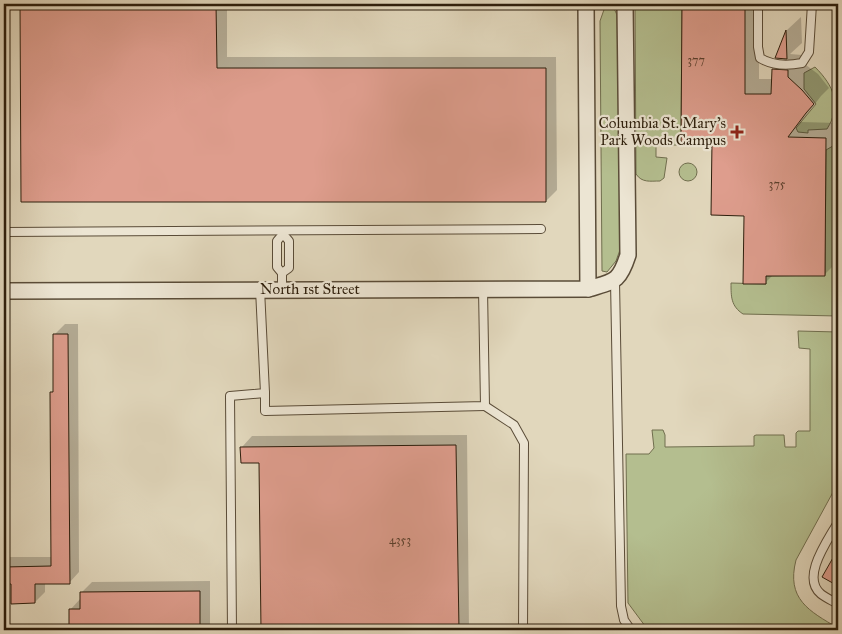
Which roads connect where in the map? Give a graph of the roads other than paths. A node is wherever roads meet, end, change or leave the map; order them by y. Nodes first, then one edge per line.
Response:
1 (586, 4) edge
2 (625, 4) edge
3 (758, 4) edge
4 (812, 4) edge
5 (5, 60) edge
6 (541, 229) dead end
7 (5, 232) edge
8 (283, 232) junction
9 (282, 273) junction
10 (614, 281) junction
11 (260, 289) junction
12 (282, 289) junction
13 (483, 289) junction
14 (588, 289) junction
15 (4, 291) edge
16 (265, 393) junction
17 (485, 406) junction
18 (838, 522) edge
19 (838, 604) edge
20 (232, 630) edge
21 (523, 630) edge
22 (631, 630) edge

1 - 14 street
2 - 10 street
3 - 4 lane
5 - 7 lane
6 - 8 lane
7 - 8 lane
7 - 15 lane
8 - 9 lane
8 - 9 lane
9 - 12 lane
10 - 14 street, North 1st Street
10 - 22 lane
11 - 12 street, North 1st Street
11 - 15 street, North 1st Street
11 - 16 lane
12 - 13 street, North 1st Street
13 - 14 street, North 1st Street
13 - 17 lane
16 - 17 lane
16 - 20 lane
17 - 21 lane
18 - 19 lane

